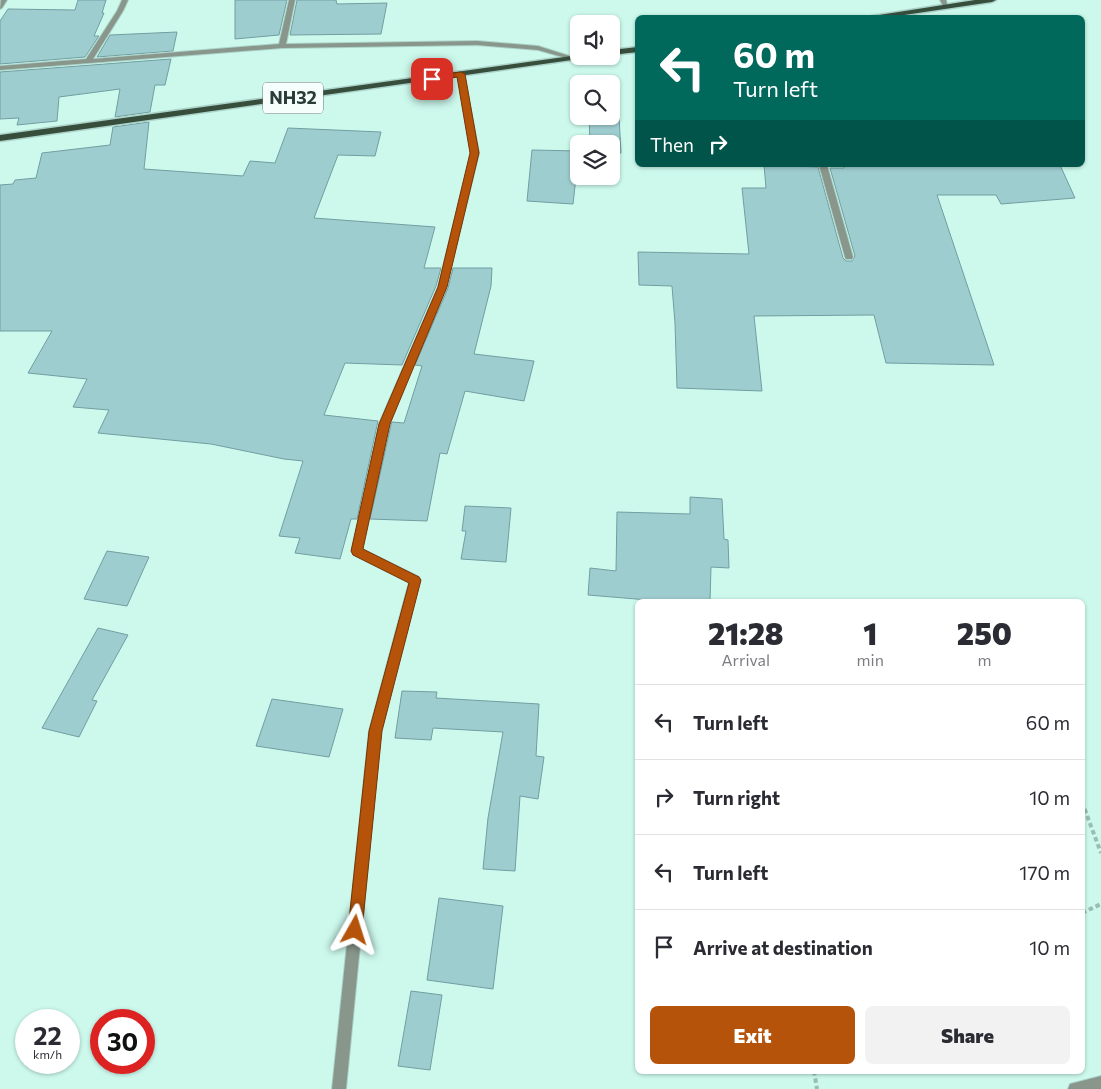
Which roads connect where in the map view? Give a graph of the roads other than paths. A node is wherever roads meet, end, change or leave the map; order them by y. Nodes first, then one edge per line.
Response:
1 (4, 0) edge
2 (125, 0) edge
3 (292, 0) edge
4 (992, 0) edge
5 (944, 3) edge
6 (0, 6) edge
7 (880, 15) edge
8 (282, 46) junction
9 (635, 49) edge
10 (620, 51) edge
11 (570, 57) edge
12 (570, 58) edge
13 (88, 61) junction
14 (0, 68) edge
15 (461, 74) junction
16 (0, 138) edge
17 (824, 167) edge
18 (849, 258) dead end
19 (1101, 1084) edge
20 (339, 1089) edge
21 (1075, 1089) edge

1 - 6 street
2 - 13 street
3 - 8 street
4 - 5 main road
5 - 7 main road
8 - 11 street
8 - 13 street
9 - 10 main road
12 - 15 main road, NH32
13 - 14 street
15 - 16 main road, NH32
15 - 20 street
17 - 18 street
19 - 21 street

